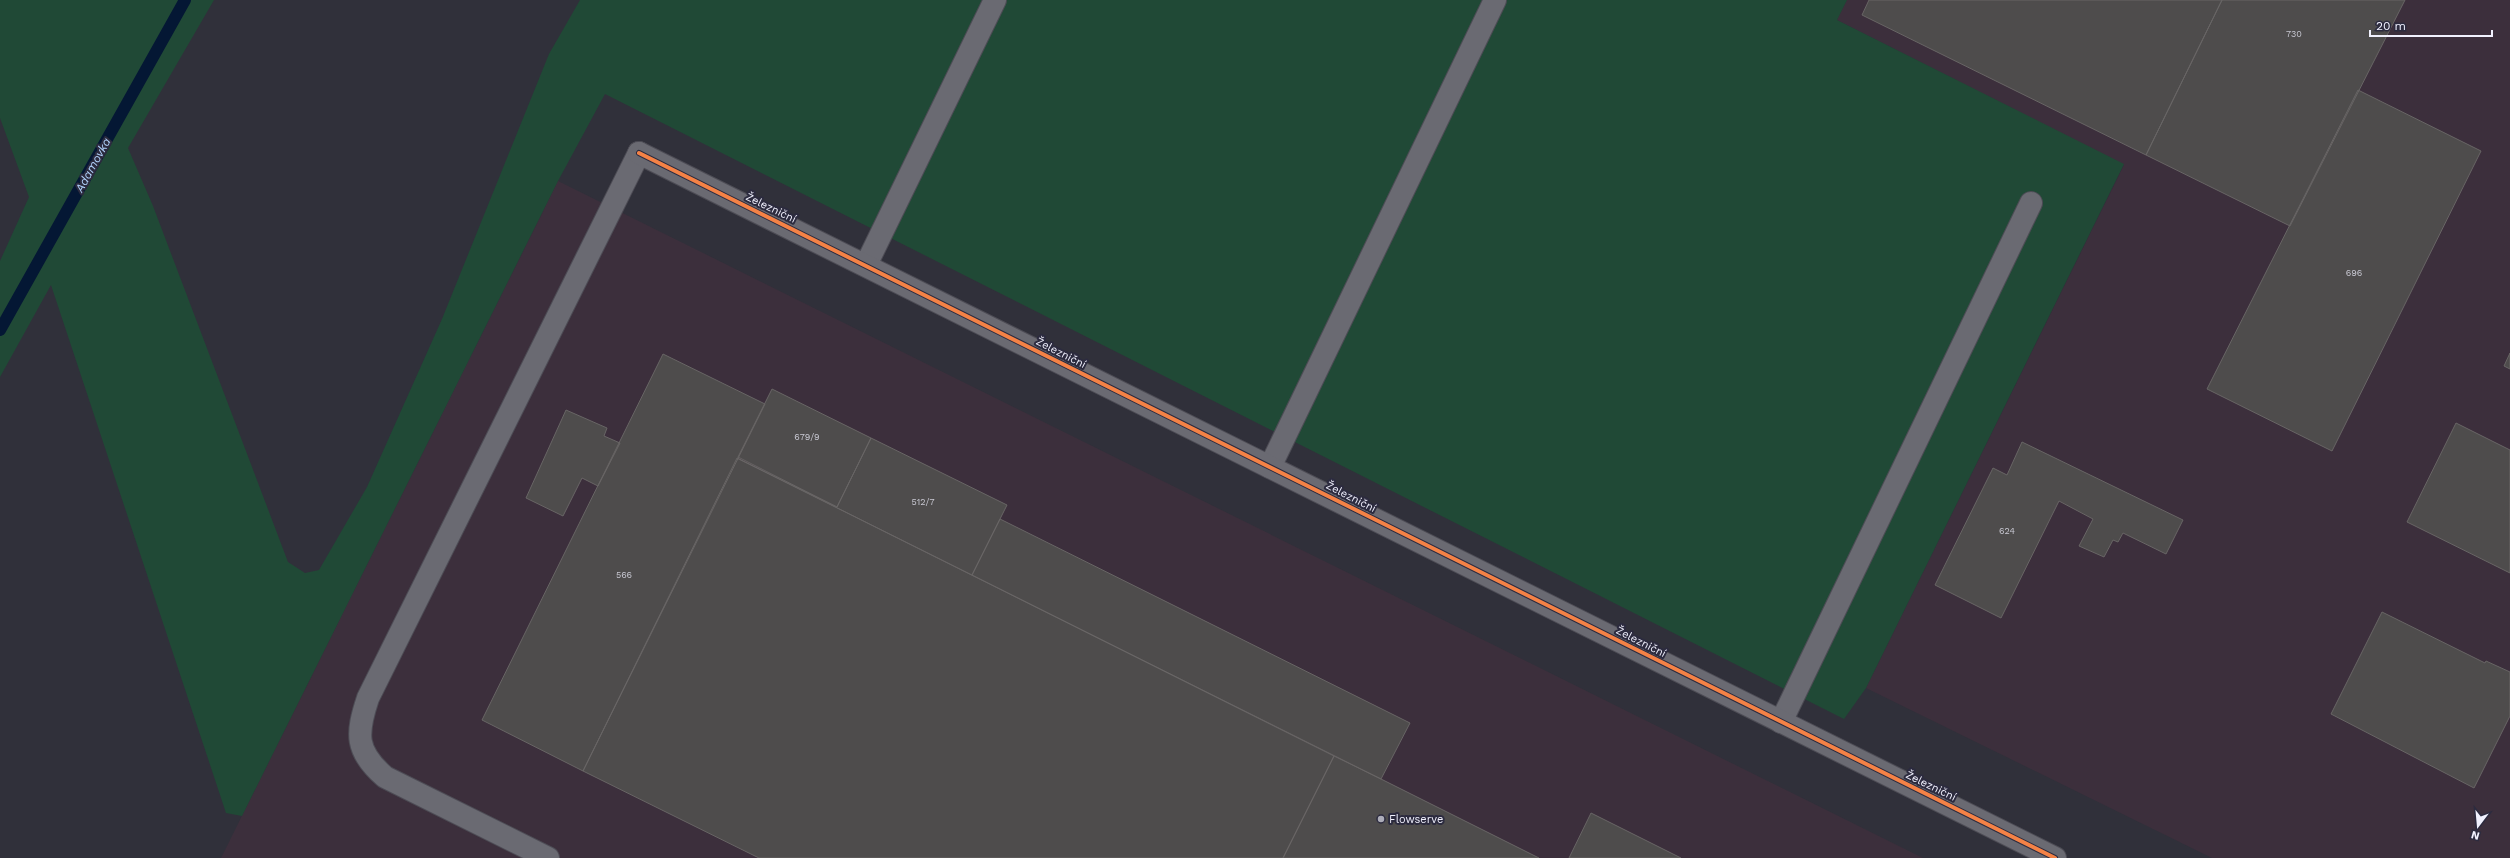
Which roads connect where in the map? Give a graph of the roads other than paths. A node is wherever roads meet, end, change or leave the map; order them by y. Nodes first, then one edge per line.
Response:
1 (994, 0) edge
2 (1496, 0) edge
3 (2031, 203) dead end
4 (866, 265) junction
5 (1270, 467) junction
6 (1781, 722) junction
7 (548, 858) edge
8 (2055, 858) edge

1 - 4 street
2 - 5 street
3 - 6 street
4 - 5 street, Železniční
4 - 7 street, Železniční
5 - 6 street, Železniční
6 - 8 street, Železniční

